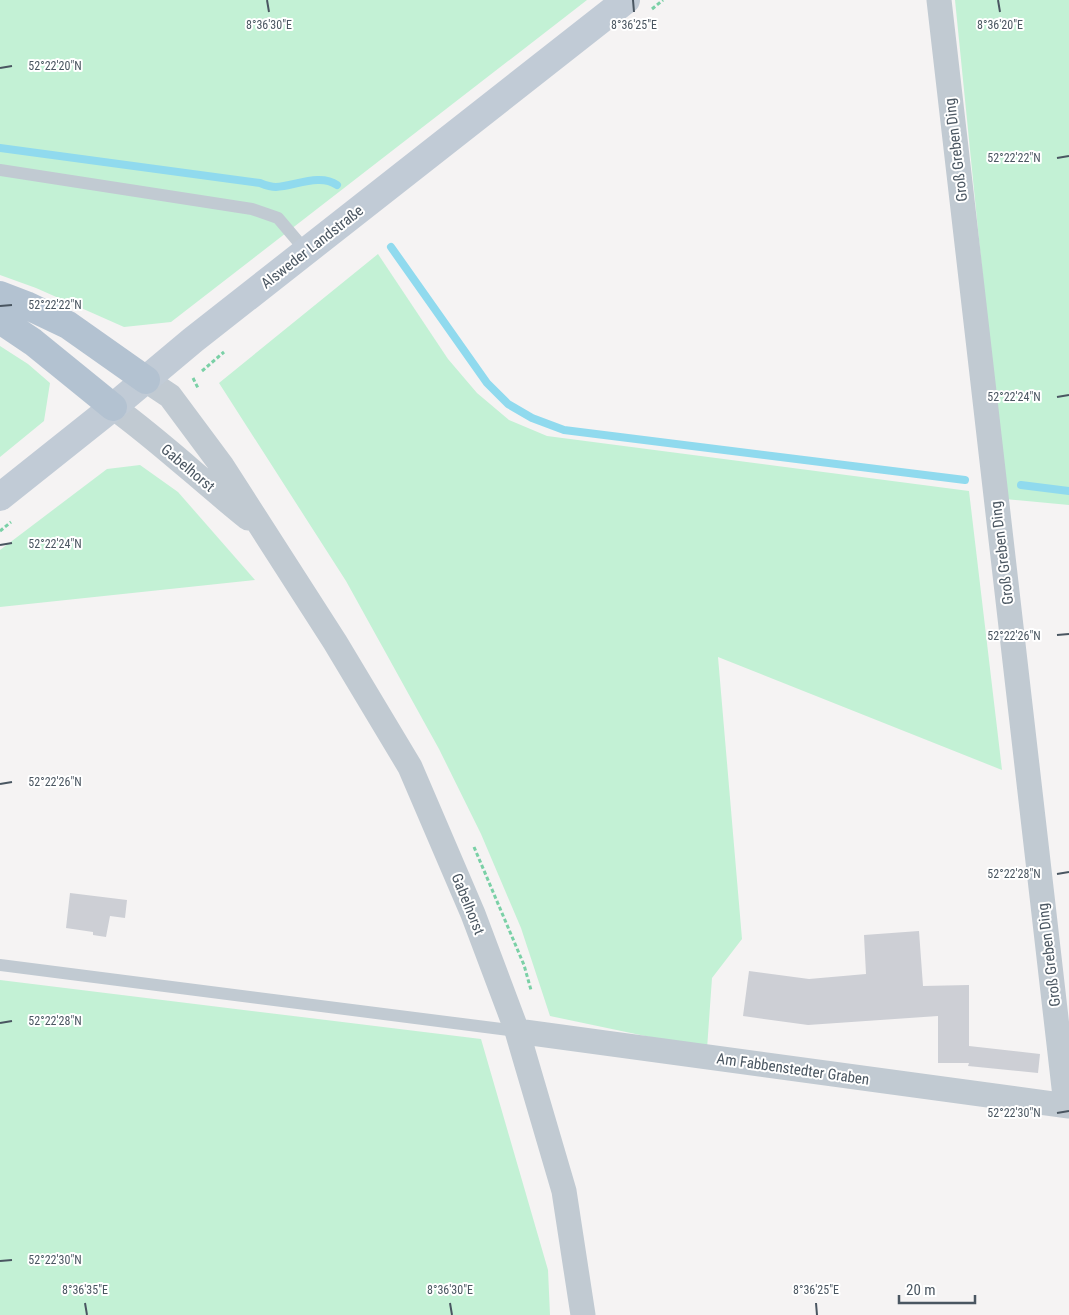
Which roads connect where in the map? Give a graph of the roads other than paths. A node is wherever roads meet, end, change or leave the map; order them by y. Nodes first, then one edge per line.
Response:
1 (626, 0) edge
2 (938, 0) edge
3 (0, 170) edge
4 (306, 251) junction
5 (0, 295) edge
6 (0, 320) edge
7 (146, 380) junction
8 (113, 408) junction
9 (0, 497) edge
10 (263, 529) junction
11 (0, 966) edge
12 (517, 1031) junction
13 (1068, 1106) edge
14 (583, 1315) edge

1 - 4 street, Alsweder Landstraße
2 - 13 street, Groß Greben Ding
3 - 4 lane
4 - 7 street, Alsweder Landstraße
5 - 7 main road
6 - 8 main road
7 - 8 street, Alsweder Landstraße
7 - 10 street, Gabelhorst
8 - 9 street, Alsweder Landstraße
8 - 10 street, Gabelhorst
10 - 12 street, Gabelhorst
11 - 12 lane
12 - 13 street, Am Fabbenstedter Graben
12 - 14 street, Gabelhorst

